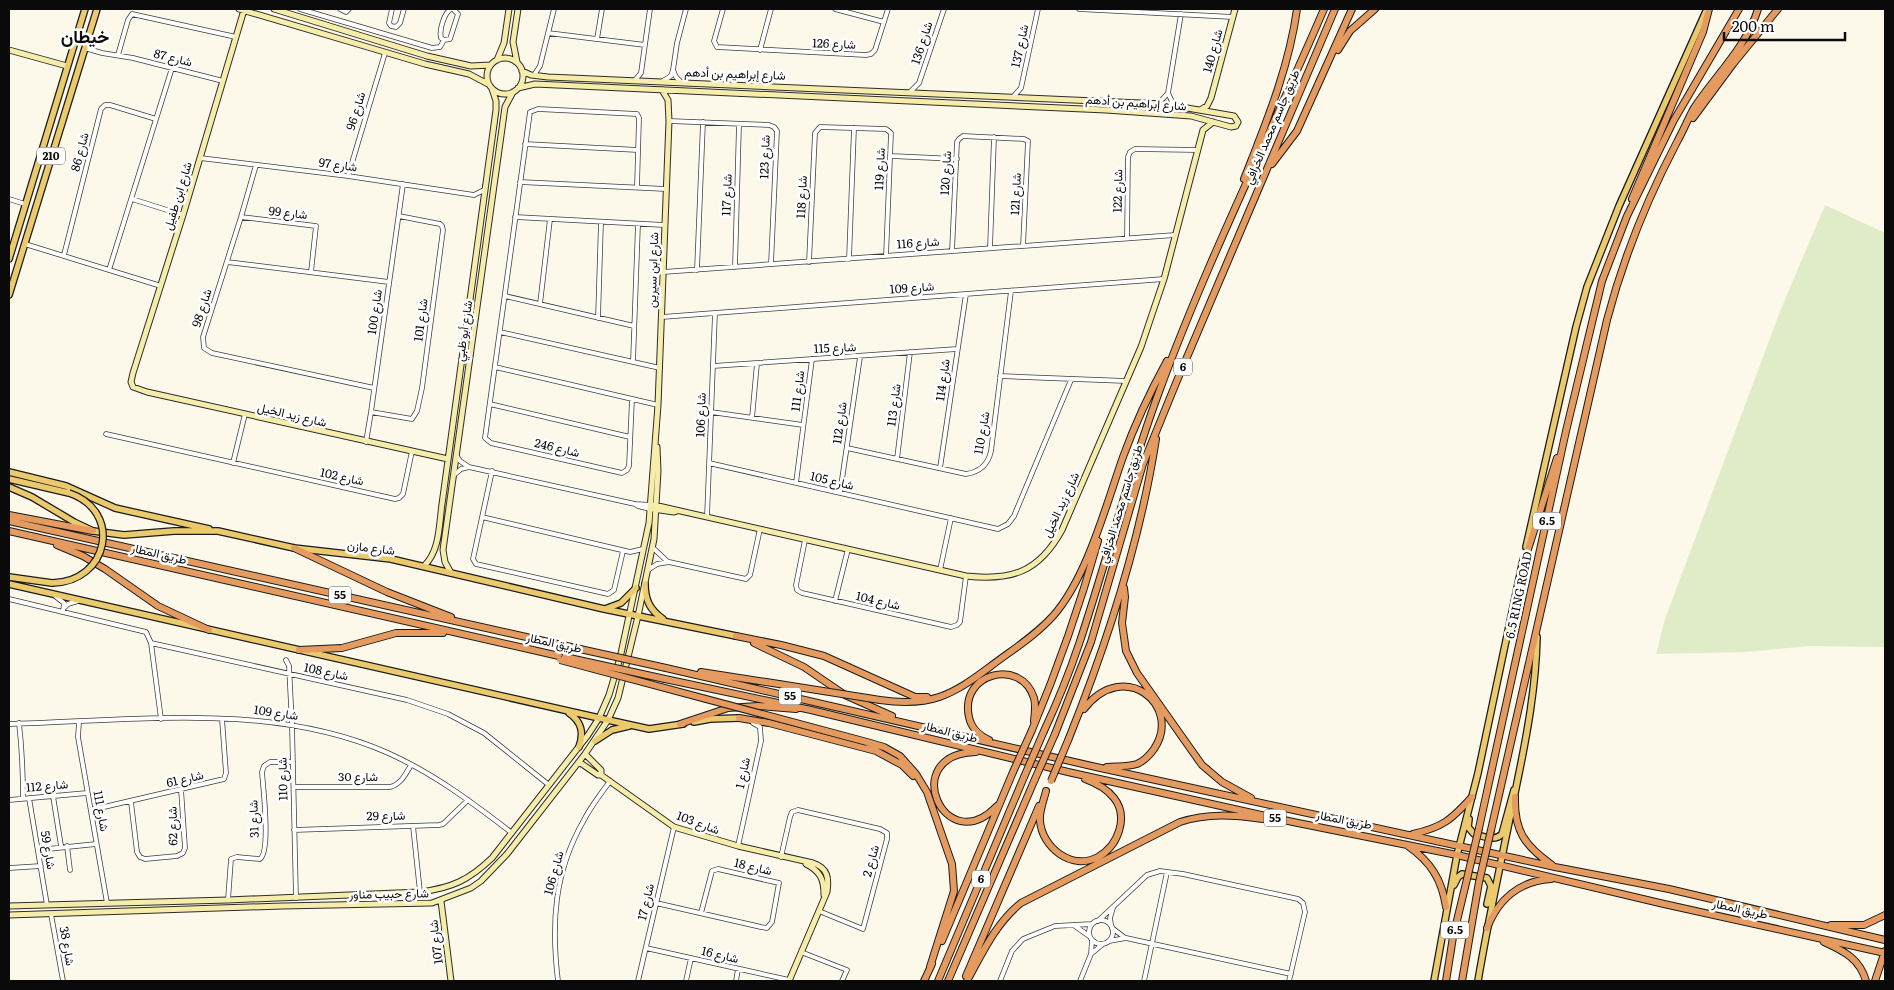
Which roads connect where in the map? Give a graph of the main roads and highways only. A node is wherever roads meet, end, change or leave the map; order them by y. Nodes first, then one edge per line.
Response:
1 (97, 9) edge
2 (1297, 9) edge
3 (1324, 9) edge
4 (1335, 9) edge
5 (1352, 9) edge
6 (1375, 9) edge
7 (1708, 9) edge
8 (1739, 9) edge
9 (1758, 9) edge
10 (1778, 9) edge
11 (85, 11) edge
12 (95, 17) junction
13 (80, 25) junction
14 (91, 29) junction
15 (1327, 65) junction
16 (1684, 128) junction
17 (47, 133) junction
18 (57, 136) junction
19 (44, 144) junction
20 (54, 147) junction
21 (1265, 173) junction
22 (1627, 216) junction
23 (1222, 237) junction
24 (9, 259) edge
25 (9, 295) edge
26 (1179, 338) junction
27 (1158, 428) junction
28 (1566, 431) junction
29 (9, 472) edge
30 (11, 479) edge
31 (9, 487) edge
32 (1110, 496) junction
33 (9, 515) edge
34 (9, 521) edge
35 (9, 531) edge
36 (93, 531) junction
37 (218, 531) junction
38 (44, 539) junction
39 (294, 548) junction
40 (1523, 565) junction
41 (9, 577) edge
42 (9, 584) edge
43 (645, 584) road end
44 (1124, 585) junction
45 (636, 588) road end
46 (604, 609) junction
47 (672, 622) junction
48 (480, 627) junction
49 (1537, 629) junction
50 (209, 630) junction
51 (464, 635) junction
52 (736, 636) junction
53 (299, 650) junction
54 (559, 658) junction
55 (667, 668) junction
56 (953, 691) junction
57 (560, 710) junction
58 (811, 710) junction
59 (739, 718) joint
60 (1077, 718) junction
61 (680, 724) junction
62 (632, 725) junction
63 (914, 725) junction
64 (1033, 729) junction
65 (595, 741) road end
66 (579, 747) road end
67 (1006, 747) junction
68 (986, 752) junction
69 (1096, 767) junction
70 (1068, 772) junction
71 (1478, 773) junction
72 (1517, 785) junction
73 (1046, 790) junction
74 (926, 792) junction
75 (1472, 797) junction
76 (1515, 797) junction
77 (1256, 802) junction
78 (999, 803) junction
79 (1293, 822) junction
80 (1410, 834) junction
81 (1405, 844) junction
82 (1459, 845) junction
83 (1457, 855) junction
84 (1502, 855) junction
85 (1500, 865) junction
86 (1556, 867) junction
87 (1559, 879) junction
88 (1446, 907) junction
89 (1885, 915) edge
90 (1813, 924) junction
91 (1487, 928) junction
92 (1442, 934) junction
93 (1811, 936) junction
94 (1885, 940) edge
95 (1483, 946) junction
96 (1885, 952) edge
97 (930, 967) junction
98 (924, 981) edge
99 (938, 981) edge
100 (948, 981) edge
101 (965, 981) edge
102 (1434, 981) edge
103 (1446, 981) edge
104 (1462, 981) edge
105 (1478, 981) edge
106 (1866, 981) edge
107 (1875, 981) edge

1 - 12 main road, 210
2 - 23 highway
3 - 23 highway, طريق جاسم محمد الخرافي / 6
4 - 21 highway, طريق جاسم محمد الخرافي / 6
5 - 15 highway
6 - 15 highway
7 - 22 highway
7 - 40 main road
8 - 22 highway
9 - 16 highway
10 - 16 highway
11 - 12 main road
11 - 13 main road, 210
12 - 14 main road, 210
13 - 14 main road
13 - 17 main road, 210
14 - 18 main road, 210
15 - 21 highway
16 - 49 highway, 6.5 RING ROAD / 6.5
17 - 18 main road
17 - 19 main road, 210
18 - 20 main road, 210
19 - 20 main road
19 - 24 main road, 210
20 - 25 main road, 210
21 - 27 highway, طريق جاسم محمد الخرافي / 6
22 - 28 highway, 6.5 RING ROAD / 6.5
23 - 26 highway, طريق جاسم محمد الخرافي / 6
26 - 32 highway
26 - 99 highway, طريق جاسم محمد الخرافي / 6, bridge
27 - 44 highway
27 - 100 highway, طريق جاسم محمد الخرافي / 6, bridge
28 - 40 highway
28 - 103 highway, 6.5 RING ROAD / 6.5, bridge
29 - 37 main road
30 - 41 main road, bridge
31 - 36 main road, شارع مازن
32 - 56 highway
32 - 64 highway
33 - 36 highway
34 - 48 highway, طريق المطار / 55
35 - 38 highway, طريق المطار / 55
36 - 37 main road, شارع مازن
37 - 39 main road, شارع مازن
38 - 50 highway
38 - 51 highway, طريق المطار / 55
39 - 46 main road, شارع مازن
39 - 48 highway
40 - 71 main road
42 - 50 main road
43 - 47 main road
44 - 60 highway
44 - 77 highway
45 - 46 main road
46 - 47 main road, شارع مازن
47 - 52 main road, شارع مازن
48 - 55 highway, طريق المطار / 55, bridge
49 - 72 main road
49 - 104 highway, 6.5 RING ROAD / 6.5, bridge
50 - 53 main road
51 - 53 highway
51 - 54 highway, طريق المطار / 55
52 - 56 highway
52 - 63 highway
53 - 57 main road
54 - 58 highway, طريق المطار / 55, bridge
54 - 74 highway, bridge
55 - 56 highway, bridge
55 - 63 highway, طريق المطار / 55
57 - 62 main road
57 - 66 main road
58 - 61 highway
58 - 68 highway, طريق المطار / 55
59 - 61 main road
59 - 74 highway
60 - 69 highway
60 - 73 highway, bridge
61 - 62 main road
62 - 65 main road
63 - 67 highway, طريق المطار / 55
64 - 67 highway
64 - 78 highway, bridge
67 - 69 highway, طريق المطار / 55
68 - 70 highway, طريق المطار / 55
68 - 78 highway
69 - 77 highway, طريق المطار / 55
70 - 73 highway
70 - 79 highway, طريق المطار / 55
71 - 72 main road
71 - 75 main road
72 - 76 main road
73 - 101 highway
74 - 97 highway
75 - 80 highway
75 - 82 main road
76 - 84 main road
76 - 86 highway
77 - 80 highway, طريق المطار / 55
78 - 97 highway
79 - 81 highway, طريق المطار / 55
79 - 101 highway
80 - 82 highway, طريق المطار / 55
81 - 83 highway, طريق المطار / 55
81 - 88 highway
82 - 83 main road
82 - 84 highway, طريق المطار / 55
83 - 85 highway, طريق المطار / 55
83 - 88 main road
84 - 85 main road
84 - 86 highway, طريق المطار / 55
85 - 87 highway, طريق المطار / 55
85 - 91 main road
86 - 90 highway, طريق المطار / 55
87 - 91 highway
87 - 93 highway, طريق المطار / 55
88 - 92 main road
89 - 90 highway
90 - 94 highway, طريق المطار / 55
91 - 95 main road
92 - 95 main road
92 - 102 main road
93 - 96 highway, طريق المطار / 55
93 - 106 highway
95 - 105 main road
96 - 107 highway
97 - 98 highway

